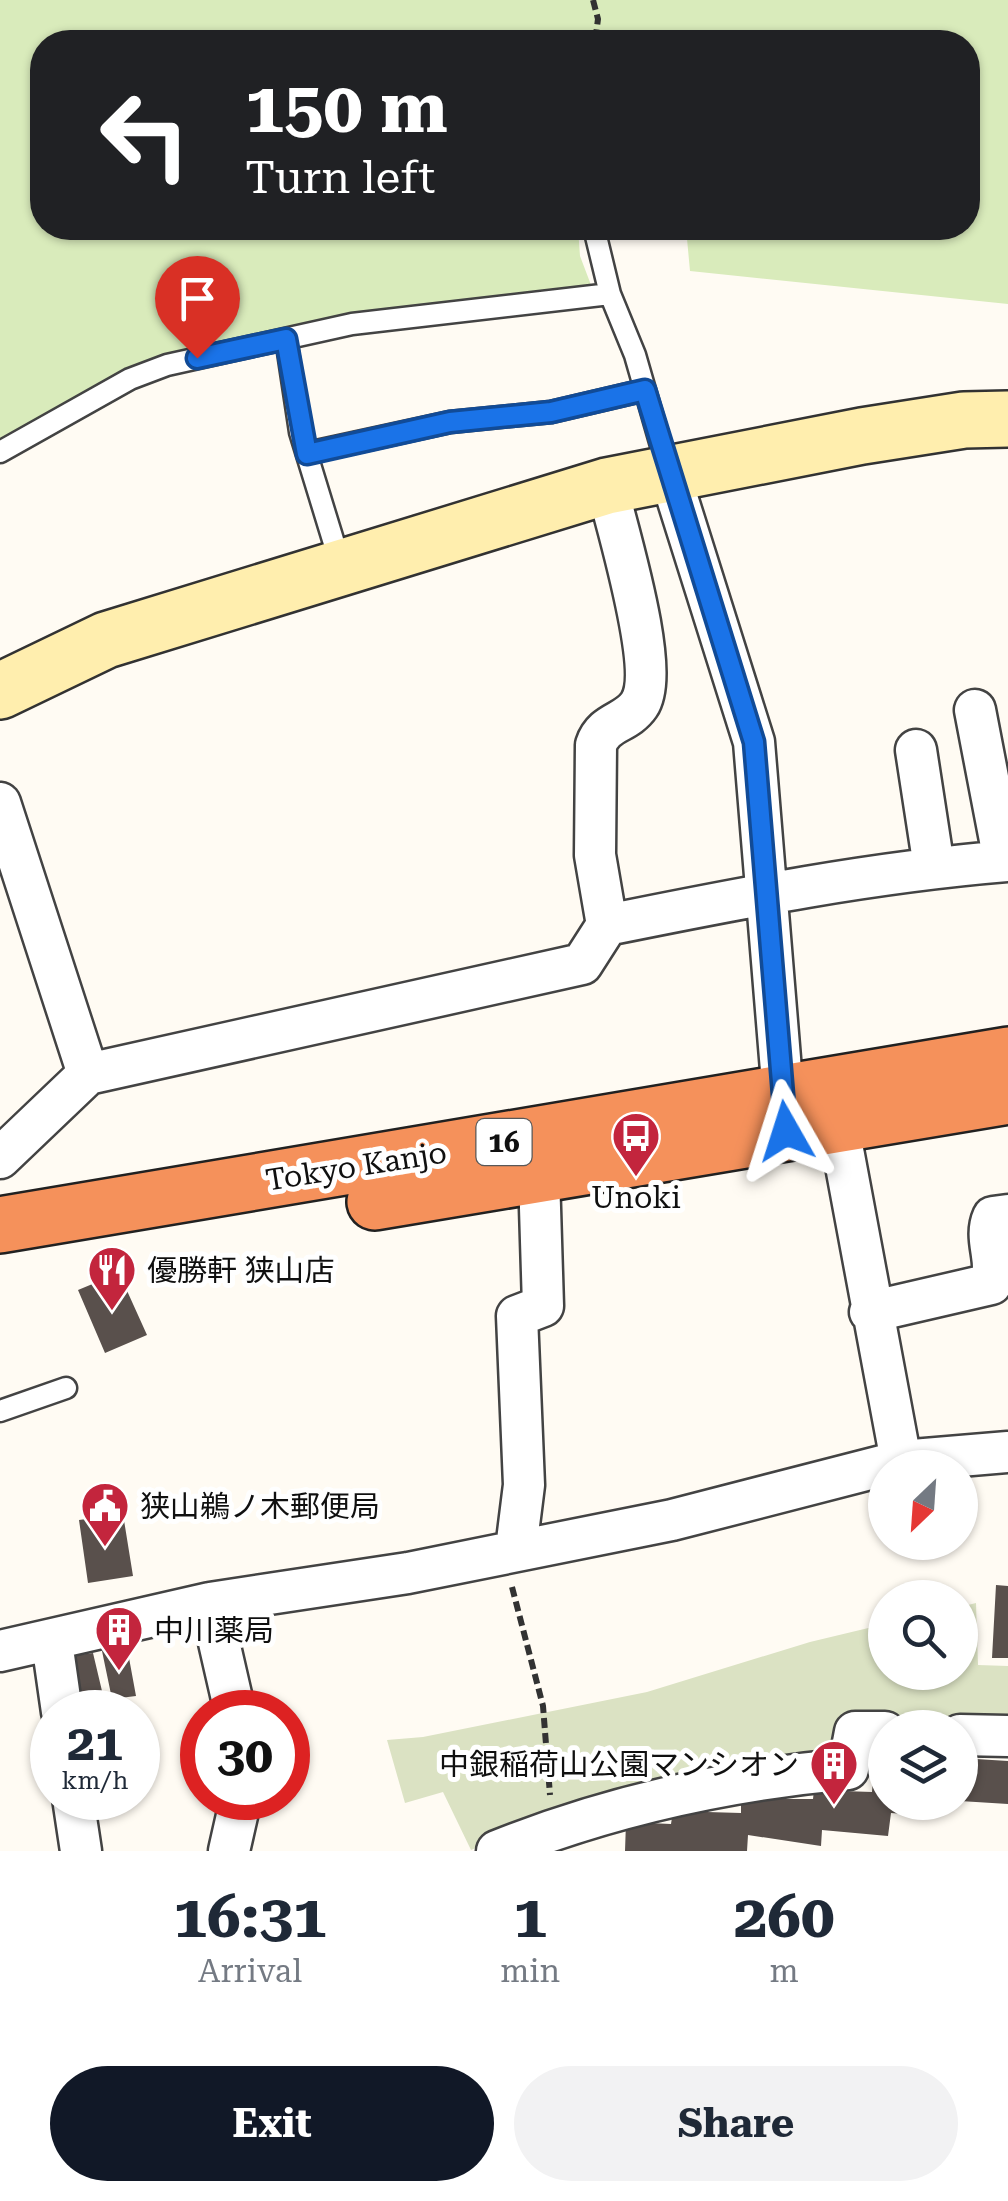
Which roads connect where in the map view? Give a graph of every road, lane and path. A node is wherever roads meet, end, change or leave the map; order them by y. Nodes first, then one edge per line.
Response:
1 (593, 0) edge
2 (596, 30) edge
3 (597, 240) edge
4 (610, 294) junction
5 (286, 339) junction
6 (645, 390) junction
7 (1008, 419) edge
8 (0, 452) edge
9 (307, 454) junction
10 (669, 472) junction
11 (606, 486) junction
12 (342, 568) junction
13 (0, 690) edge
14 (975, 710) dead end
15 (916, 750) dead end
16 (0, 804) edge
17 (1006, 861) edge
18 (934, 867) junction
19 (768, 893) junction
20 (607, 925) junction
21 (1008, 1055) edge
22 (88, 1074) junction
23 (1008, 1096) edge
24 (802, 1115) junction
25 (0, 1158) edge
26 (538, 1175) junction
27 (1008, 1216) edge
28 (0, 1225) edge
29 (0, 1263) edge
30 (870, 1312) junction
31 (66, 1388) dead end
32 (0, 1411) edge
33 (899, 1450) edge
34 (1008, 1452) edge
35 (978, 1455) edge
36 (868, 1470) edge
37 (510, 1550) junction
38 (210, 1603) junction
39 (52, 1642) junction
40 (0, 1651) edge
41 (59, 1690) edge
42 (230, 1690) edge
43 (868, 1732) edge
44 (978, 1735) edge
45 (1008, 1736) edge
46 (76, 1820) edge
47 (236, 1820) edge
48 (552, 1830) junction
49 (81, 1851) edge
50 (229, 1851) edge
51 (497, 1851) edge

1 - 2 path
3 - 4 lane
4 - 5 lane
4 - 6 lane
5 - 8 lane
5 - 9 lane
6 - 9 lane
6 - 10 lane
7 - 10 street
9 - 12 lane
10 - 11 street
10 - 19 street
11 - 12 street
11 - 20 street
12 - 13 street
14 - 17 street
15 - 18 street
16 - 22 street
17 - 18 street
18 - 19 street
19 - 20 street
19 - 24 street
20 - 22 street
21 - 24 highway, Tokyo Kanjo / 16
22 - 25 street
23 - 24 highway, Tokyo Kanjo / 16
24 - 26 highway, Tokyo Kanjo / 16
24 - 28 highway, Tokyo Kanjo / 16
24 - 30 street
26 - 29 highway, Tokyo Kanjo / 16
26 - 37 street
27 - 30 street
30 - 33 street
31 - 32 lane
34 - 35 street
36 - 37 street
37 - 38 street
37 - 48 path
38 - 39 street
38 - 42 street
39 - 40 street
39 - 41 street
43 - 48 street
44 - 45 street
46 - 49 street
47 - 50 street
48 - 51 street

